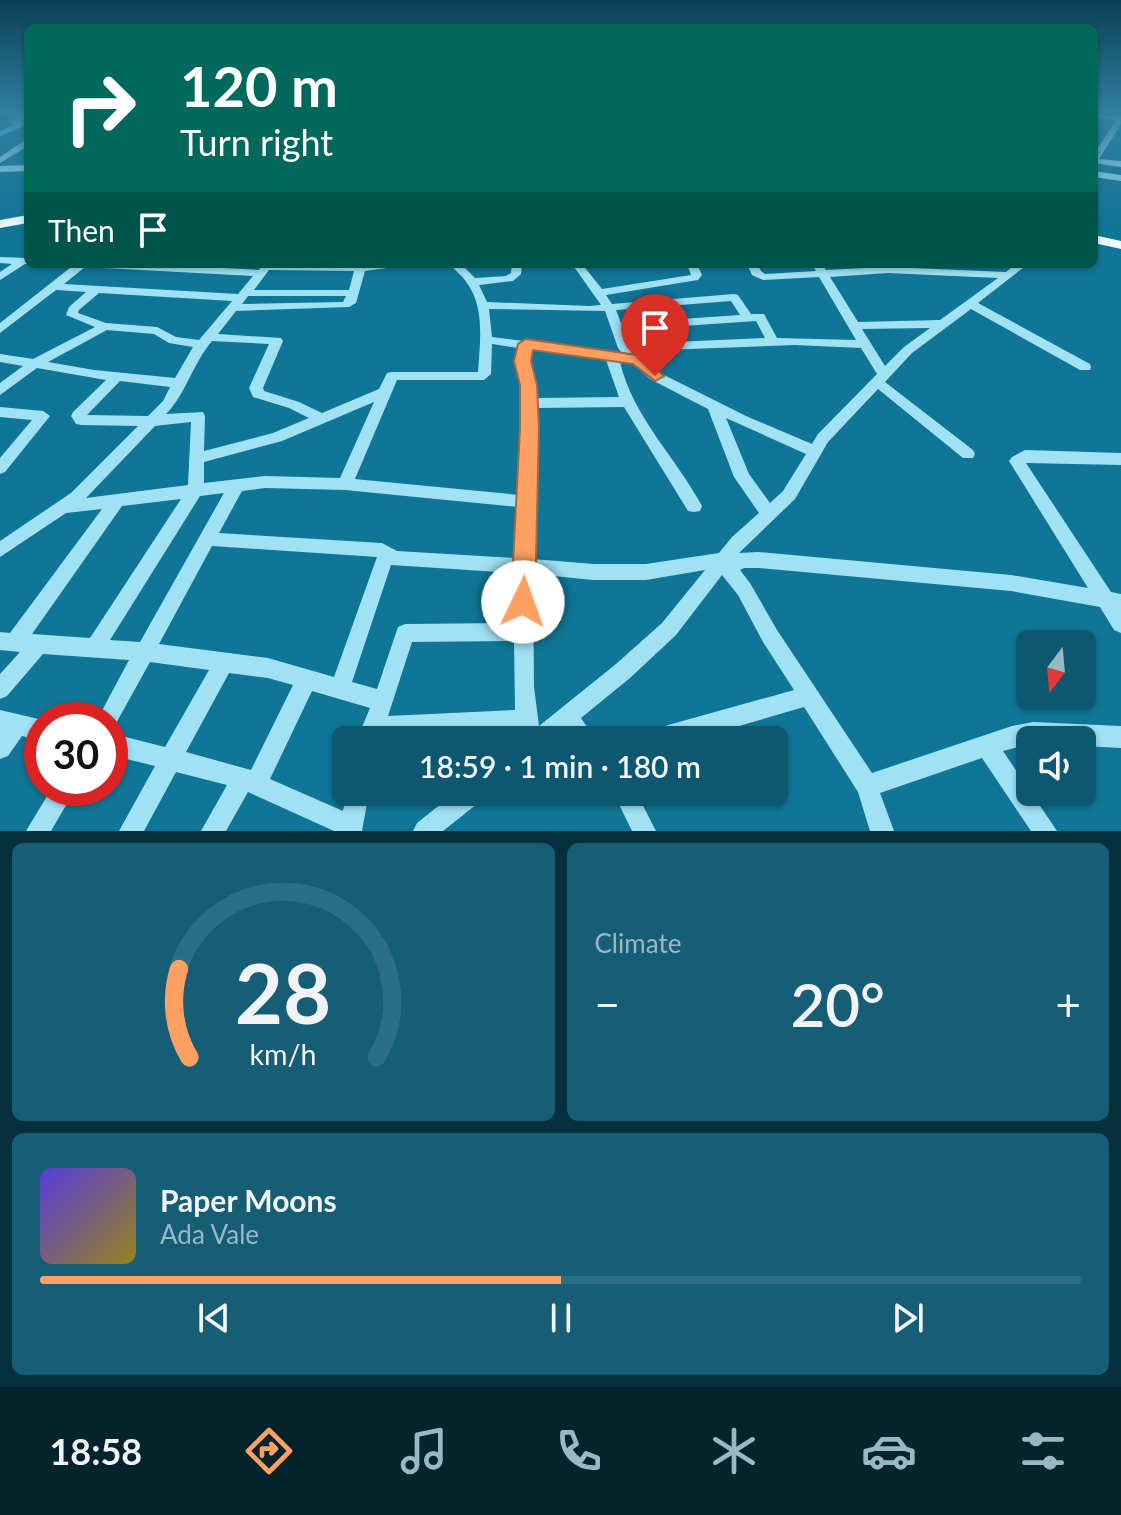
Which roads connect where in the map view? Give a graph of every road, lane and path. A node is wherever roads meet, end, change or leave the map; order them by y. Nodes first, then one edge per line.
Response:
1 (1098, 161) edge
2 (1121, 164) edge
3 (24, 168) edge
4 (0, 169) edge
5 (1098, 175) edge
6 (1121, 178) edge
7 (24, 214) edge
8 (0, 217) edge
9 (24, 220) edge
10 (0, 224) edge
11 (1098, 234) edge
12 (1121, 239) edge
13 (1098, 240) edge
14 (1121, 245) edge
15 (0, 260) edge
16 (24, 261) edge
17 (24, 262) edge
18 (77, 268) edge
19 (265, 268) edge
20 (338, 268) joint
21 (361, 268) edge
22 (459, 268) edge
23 (517, 268) edge
24 (580, 268) edge
25 (694, 268) edge
26 (754, 268) edge
27 (820, 268) edge
28 (901, 268) edge
29 (1018, 268) edge
30 (1008, 275) junction
31 (0, 277) edge
32 (472, 282) junction
33 (55, 287) junction
34 (97, 289) junction
35 (324, 293) junction
36 (353, 293) junction
37 (600, 293) junction
38 (238, 300) junction
39 (971, 304) junction
40 (481, 305) junction
41 (609, 307) junction
42 (747, 317) junction
43 (941, 324) junction
44 (105, 326) junction
45 (855, 326) junction
46 (617, 327) junction
47 (0, 329) edge
48 (205, 340) junction
49 (488, 340) junction
50 (773, 342) junction
51 (526, 344) junction
52 (866, 344) junction
53 (618, 352) junction
54 (0, 358) edge
55 (33, 365) junction
56 (1085, 367) dead end
57 (116, 377) junction
58 (880, 379) junction
59 (177, 383) junction
60 (0, 390) edge
61 (383, 393) junction
62 (630, 402) junction
63 (530, 403) junction
64 (714, 406) junction
65 (0, 412) edge
66 (320, 418) junction
67 (151, 421) junction
68 (815, 452) junction
69 (968, 454) dead end
70 (199, 458) junction
71 (1121, 459) edge
72 (0, 468) edge
73 (345, 484) junction
74 (237, 485) junction
75 (196, 489) junction
76 (118, 499) junction
77 (528, 502) junction
78 (694, 506) dead end
79 (64, 507) junction
80 (767, 512) junction
81 (207, 539) junction
82 (1, 549) edge
83 (387, 552) junction
84 (725, 565) junction
85 (525, 566) junction
86 (1114, 602) edge
87 (1121, 624) edge
88 (524, 632) junction
89 (8, 642) edge
90 (39, 644) junction
91 (95, 647) junction
92 (146, 652) junction
93 (224, 662) junction
94 (307, 679) junction
95 (0, 689) edge
96 (340, 689) junction
97 (809, 696) junction
98 (382, 701) junction
99 (117, 702) edge
100 (567, 717) junction
101 (8, 722) edge
102 (374, 726) edge
103 (531, 726) edge
104 (547, 726) edge
105 (574, 726) edge
106 (703, 726) edge
107 (1121, 737) edge
108 (987, 746) junction
109 (0, 748) edge
110 (128, 748) edge
111 (173, 758) junction
112 (250, 780) junction
113 (867, 786) junction
114 (54, 806) edge
115 (355, 806) edge
116 (458, 806) edge
117 (631, 806) edge
118 (433, 828) edge
119 (350, 829) edge
120 (38, 831) edge
121 (131, 831) edge
122 (213, 831) edge
123 (644, 831) edge
124 (882, 831) edge
125 (1045, 831) edge

1 - 2 street
3 - 4 street
5 - 6 street
7 - 8 main road
9 - 10 main road
11 - 12 main road
13 - 14 main road
15 - 16 street
17 - 31 street
18 - 33 street
19 - 20 street
19 - 38 street
20 - 35 street
21 - 36 street
22 - 32 street
23 - 32 street
24 - 37 street
25 - 37 street
26 - 27 street
27 - 45 street
28 - 30 street
29 - 30 street
30 - 39 street
32 - 40 street
33 - 34 street
33 - 47 street
34 - 38 street
34 - 44 street
35 - 36 street
35 - 38 street
36 - 38 street
37 - 41 street
38 - 48 street
39 - 43 street
39 - 56 street
40 - 41 street
40 - 49 street
41 - 42 street
41 - 46 street
42 - 46 street
42 - 50 street
43 - 45 street
43 - 58 street
44 - 48 street
44 - 55 street
45 - 52 street
46 - 53 street
48 - 59 street
48 - 66 street
49 - 51 street
49 - 61 street
50 - 52 street
50 - 53 street
51 - 53 street
51 - 63 street
52 - 58 street
53 - 62 street
53 - 64 street
54 - 55 street
55 - 57 street
55 - 60 street
57 - 59 street
57 - 67 street
58 - 68 street
58 - 69 street
59 - 67 street
61 - 66 street
61 - 73 street
62 - 63 street
62 - 78 street
63 - 77 street
64 - 68 street
64 - 80 street
65 - 72 street
66 - 70 street
67 - 70 street
67 - 79 street
68 - 80 street
70 - 75 street
71 - 86 street
73 - 74 street
73 - 77 street
74 - 75 street
74 - 81 street
75 - 76 street
75 - 91 street
76 - 79 street
76 - 89 street
77 - 85 street
79 - 82 street
80 - 84 street
81 - 83 street
81 - 92 street
83 - 85 street
83 - 96 street
84 - 85 street
84 - 86 street
84 - 97 street
84 - 100 street
85 - 88 street
86 - 87 street
88 - 98 street
88 - 103 street
89 - 90 street
90 - 91 street
90 - 95 street
91 - 92 street
92 - 93 street
92 - 99 street
93 - 94 street
93 - 111 street
94 - 96 street
94 - 112 street
96 - 98 street
97 - 106 street
97 - 113 street
98 - 102 street
100 - 104 street
100 - 105 street
101 - 109 street
107 - 108 street
108 - 113 street
108 - 125 street
110 - 111 street
111 - 112 street
111 - 121 street
112 - 119 street
112 - 122 street
113 - 124 street
114 - 120 street
115 - 119 street
116 - 118 street
117 - 123 street

